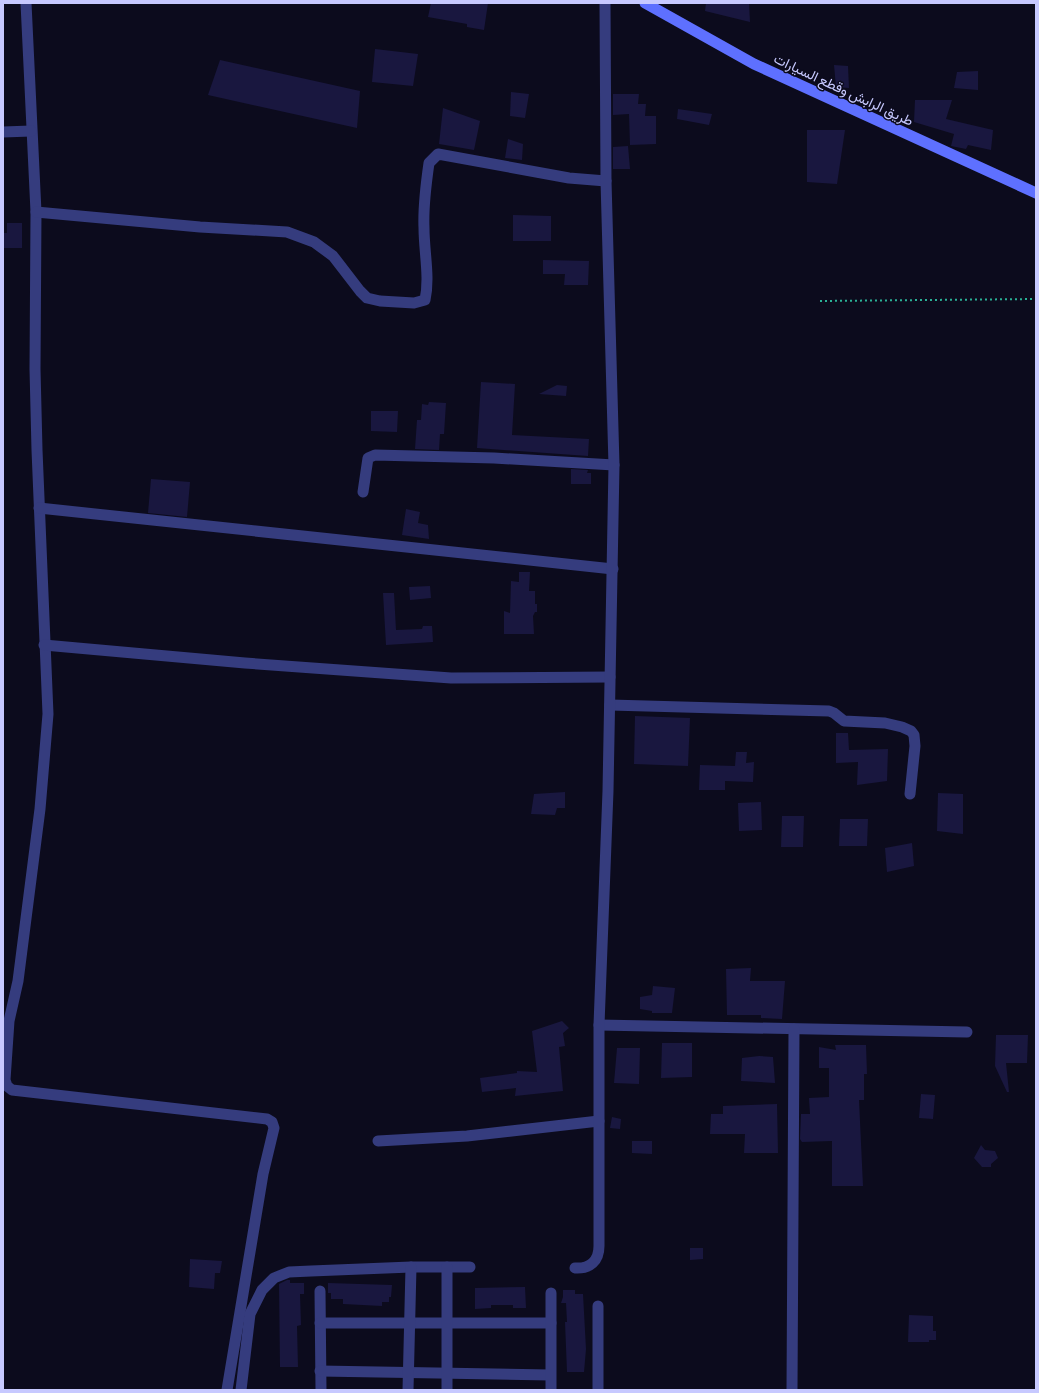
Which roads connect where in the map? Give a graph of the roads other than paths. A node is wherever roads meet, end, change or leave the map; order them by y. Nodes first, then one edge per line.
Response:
1 (26, 3) edge
2 (605, 3) edge
3 (645, 3) edge
4 (31, 131) junction
5 (3, 132) edge
6 (606, 182) junction
7 (1036, 193) edge
8 (36, 212) junction
9 (614, 465) junction
10 (363, 492) dead end
11 (39, 508) junction
12 (613, 568) junction
13 (44, 645) junction
14 (610, 677) junction
15 (610, 705) junction
16 (910, 794) dead end
17 (599, 1025) junction
18 (794, 1029) junction
19 (967, 1032) dead end
20 (599, 1121) junction
21 (378, 1141) dead end
22 (411, 1267) junction
23 (447, 1267) junction
24 (470, 1267) dead end
25 (575, 1268) dead end
26 (320, 1291) dead end
27 (550, 1293) dead end
28 (598, 1306) dead end
29 (320, 1323) junction
30 (410, 1323) junction
31 (447, 1323) junction
32 (550, 1323) junction
33 (320, 1371) junction
34 (409, 1373) junction
35 (447, 1374) junction
36 (550, 1375) junction
37 (227, 1390) edge
38 (241, 1390) edge
39 (321, 1390) edge
40 (408, 1390) edge
41 (447, 1390) edge
42 (550, 1390) edge
43 (598, 1390) edge
44 (792, 1390) edge

1 - 4 street
2 - 6 street
3 - 7 main road, طريق الرابش وقطع السيارات
4 - 5 street
4 - 8 street
6 - 8 street
6 - 9 street
8 - 11 street
9 - 10 street
9 - 12 street
11 - 12 street
11 - 13 street
12 - 14 street
13 - 14 street
13 - 37 street
14 - 15 street
15 - 16 street
15 - 17 street
17 - 18 street
17 - 20 street
18 - 19 street
18 - 44 street
20 - 21 street
20 - 25 street
22 - 23 street
22 - 30 street
22 - 38 street
23 - 24 street
23 - 31 street
26 - 29 street
27 - 32 street
28 - 43 street
29 - 30 street
29 - 33 street
30 - 31 street
30 - 34 street
31 - 32 street
31 - 35 street
32 - 36 street
33 - 34 street
33 - 39 street
34 - 35 street
34 - 40 street
35 - 36 street
35 - 41 street
36 - 42 street

